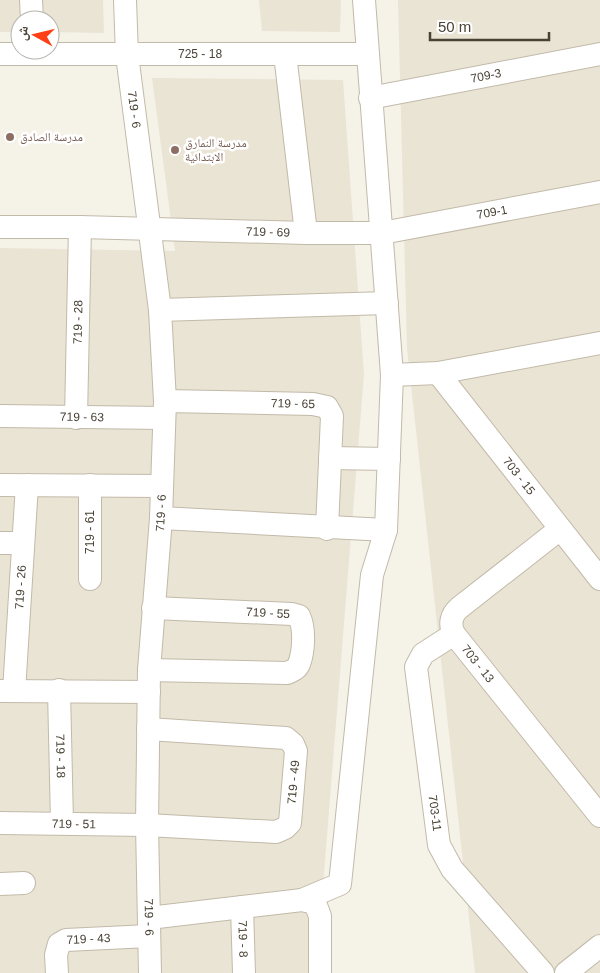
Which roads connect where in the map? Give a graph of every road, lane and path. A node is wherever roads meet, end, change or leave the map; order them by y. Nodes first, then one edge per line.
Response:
1 (125, 0) edge
2 (364, 0) edge
3 (60, 53) edge
4 (285, 54) junction
5 (367, 54) junction
6 (600, 54) edge
7 (126, 55) junction
8 (370, 98) junction
9 (600, 192) edge
10 (0, 227) edge
11 (80, 227) junction
12 (152, 230) junction
13 (306, 233) junction
14 (382, 233) junction
15 (387, 303) junction
16 (160, 310) junction
17 (600, 343) edge
18 (438, 373) junction
19 (392, 375) junction
20 (165, 410) junction
21 (0, 416) edge
22 (76, 418) junction
23 (330, 458) junction
24 (389, 459) junction
25 (0, 485) edge
26 (27, 485) junction
27 (90, 485) junction
28 (162, 486) junction
29 (161, 518) junction
30 (327, 528) junction
31 (560, 529) junction
32 (386, 530) junction
33 (0, 543) edge
34 (23, 543) junction
35 (90, 579) dead end
36 (600, 579) edge
37 (153, 608) junction
38 (454, 634) junction
39 (149, 681) junction
40 (59, 690) junction
41 (7, 691) edge
42 (148, 729) junction
43 (600, 816) edge
44 (0, 823) edge
45 (62, 823) junction
46 (147, 825) junction
47 (24, 883) dead end
48 (0, 884) edge
49 (302, 900) junction
50 (242, 907) junction
51 (149, 927) junction
52 (600, 946) edge
53 (57, 973) edge
54 (150, 973) edge
55 (244, 973) edge
56 (320, 973) edge
57 (543, 973) edge
58 (566, 973) edge

1 - 7 street, 719 - 6
2 - 5 street
3 - 7 street, 725 - 18
4 - 5 street, 725 - 18
4 - 7 street, 725 - 18
4 - 13 street
5 - 8 street
6 - 8 street, 709-3
7 - 12 street, 719 - 6
8 - 14 street
9 - 14 street, 709-1
10 - 11 street, 719 - 69
11 - 12 street, 719 - 69
11 - 22 street, 719 - 28
12 - 13 street, 719 - 69
12 - 16 street, 719 - 6
13 - 14 street, 719 - 69
14 - 15 street
15 - 16 street
15 - 19 street
16 - 20 street, 719 - 6
17 - 18 street
18 - 19 street
18 - 31 street, 703 - 15
19 - 24 street
20 - 22 street, 719 - 63
20 - 23 street, 719 - 65
20 - 28 street, 719 - 6
21 - 22 street, 719 - 63
23 - 24 street
23 - 30 street, 719 - 65
24 - 32 street
25 - 26 street
26 - 27 street
26 - 34 street, 719 - 26
27 - 28 street
27 - 35 street, 719 - 61
28 - 29 street, 719 - 6
29 - 30 street
29 - 37 street, 719 - 6
30 - 32 street
31 - 36 street, 703 - 15
31 - 38 street, 703 - 13
32 - 49 street
33 - 34 street
34 - 41 street, 719 - 26
37 - 39 street, 719 - 6
37 - 39 street, 719 - 55
38 - 43 street, 703 - 13
38 - 57 street, 703-11
39 - 40 street
39 - 42 street, 719 - 6
40 - 41 street
40 - 45 street, 719 - 18
42 - 46 street, 719 - 6
42 - 46 street, 719 - 49
44 - 45 street, 719 - 51
45 - 46 street, 719 - 51
46 - 51 street, 719 - 6
47 - 48 street
49 - 50 street
49 - 56 street
50 - 51 street
50 - 55 street, 719 - 8
51 - 53 street, 719 - 43
51 - 54 street, 719 - 6
52 - 58 street

